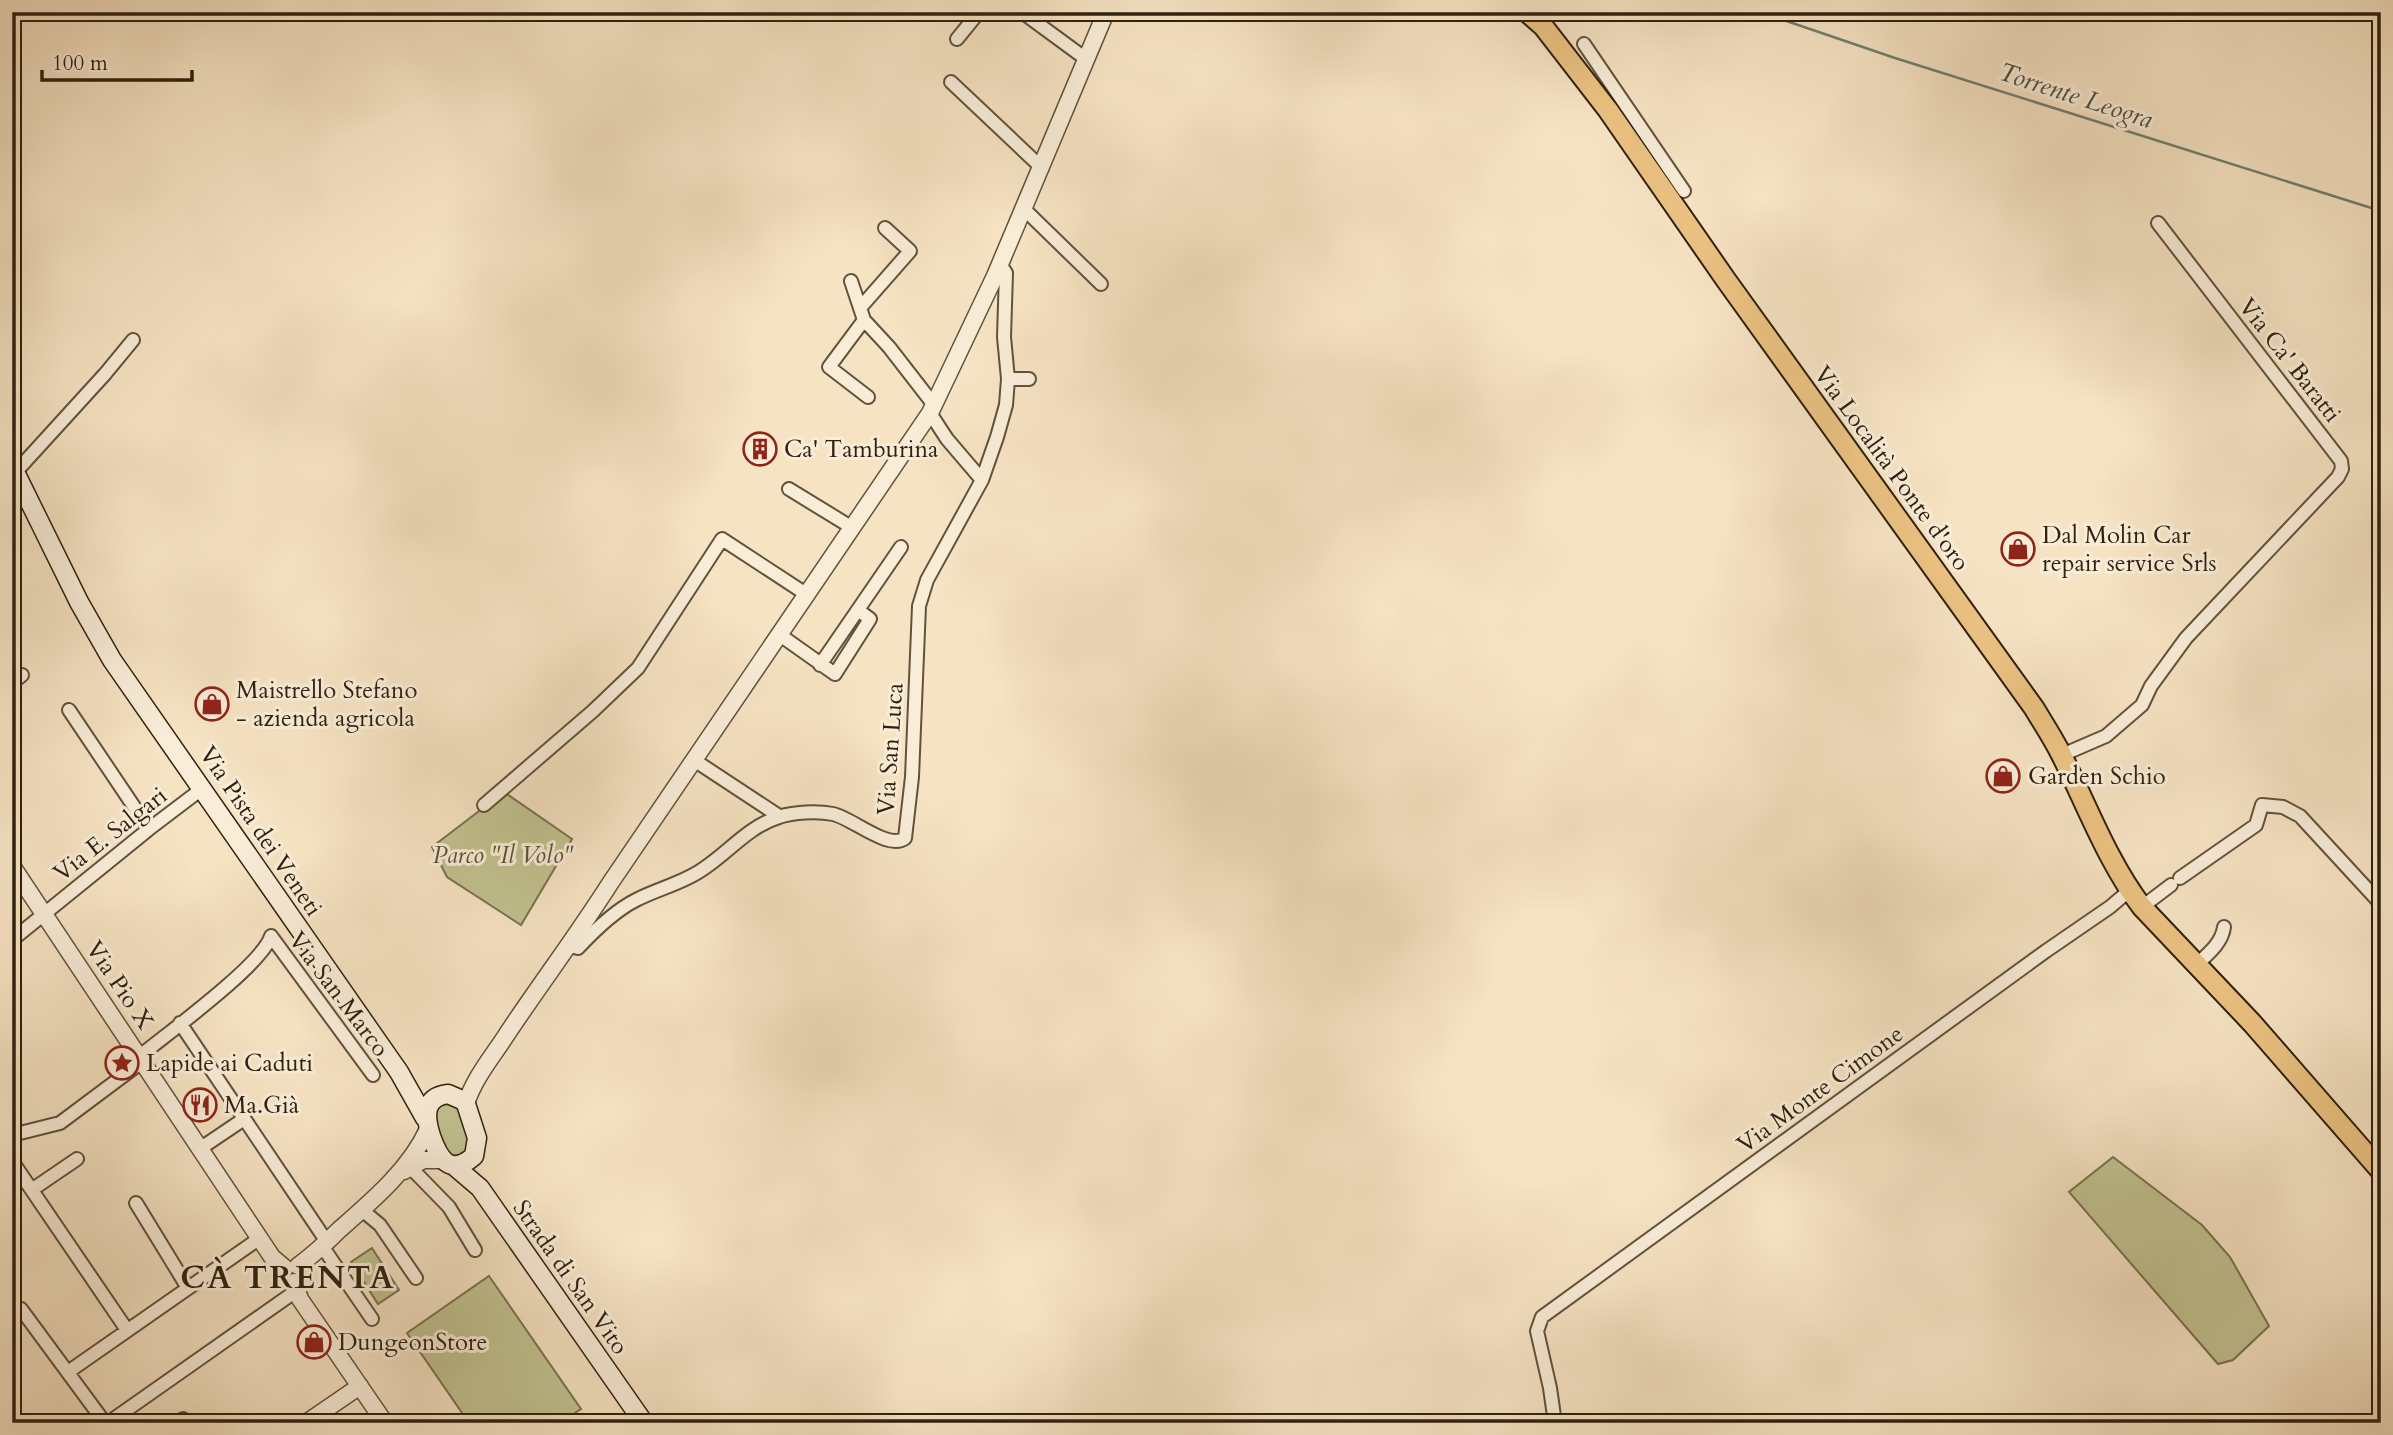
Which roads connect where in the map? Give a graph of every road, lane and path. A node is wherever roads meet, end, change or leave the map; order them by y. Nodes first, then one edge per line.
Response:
1 (979, 12) edge
2 (1022, 12) edge
3 (1106, 12) edge
4 (1527, 12) edge
5 (957, 39) dead end
6 (1584, 44) dead end
7 (1086, 59) junction
8 (951, 82) dead end
9 (1042, 168) junction
10 (1684, 191) dead end
11 (1024, 209) junction
12 (2158, 223) dead end
13 (885, 228) dead end
14 (1000, 264) junction
15 (851, 281) dead end
16 (1101, 284) dead end
17 (862, 314) junction
18 (133, 340) dead end
19 (1008, 379) junction
20 (1029, 379) dead end
21 (868, 397) dead end
22 (932, 409) junction
23 (13, 471) edge
24 (982, 480) junction
25 (789, 489) dead end
26 (851, 527) junction
27 (901, 547) dead end
28 (806, 594) junction
29 (780, 635) junction
30 (69, 710) dead end
31 (2062, 755) junction
32 (695, 760) junction
33 (203, 788) junction
34 (484, 805) dead end
35 (779, 816) junction
36 (149, 829) junction
37 (12, 866) edge
38 (2130, 890) junction
39 (2381, 904) edge
40 (2143, 907) junction
41 (44, 913) junction
42 (2224, 927) dead end
43 (12, 940) edge
44 (570, 946) junction
45 (2196, 965) junction
46 (180, 1023) junction
47 (141, 1059) junction
48 (484, 1068) junction
49 (398, 1072) junction
50 (373, 1076) dead end
51 (444, 1095) junction
52 (466, 1104) junction
53 (244, 1119) junction
54 (427, 1124) junction
55 (12, 1135) edge
56 (201, 1148) junction
57 (474, 1156) junction
58 (77, 1159) dead end
59 (12, 1161) edge
60 (447, 1163) junction
61 (403, 1171) junction
62 (2381, 1171) edge
63 (480, 1188) junction
64 (33, 1189) junction
65 (136, 1203) dead end
66 (362, 1210) junction
67 (260, 1238) junction
68 (325, 1244) junction
69 (475, 1250) dead end
70 (293, 1277) junction
71 (416, 1278) dead end
72 (188, 1288) junction
73 (21, 1309) dead end
74 (372, 1319) dead end
75 (127, 1330) junction
76 (68, 1372) junction
77 (360, 1386) junction
78 (106, 1423) edge
79 (306, 1423) edge
80 (385, 1423) edge
81 (643, 1423) edge
82 (1555, 1423) edge

1 - 5 street
2 - 7 street
3 - 7 street
4 - 31 main road, Via Località Ponte d'oro
6 - 10 street
7 - 9 street
8 - 9 street
9 - 11 street
11 - 14 street
11 - 16 street
12 - 31 street, Via Ca' Baratti
13 - 17 street
14 - 19 street, Via San Luca
14 - 22 street
15 - 17 street
17 - 21 street
17 - 22 street
18 - 23 street
19 - 20 street
19 - 24 street, Via San Luca
22 - 24 street
22 - 26 street
23 - 33 main road, Via Pista dei Veneti
24 - 35 street, Via San Luca
25 - 26 street
26 - 28 street
27 - 29 street
28 - 29 street
28 - 34 street
29 - 32 street
30 - 36 street
31 - 38 main road, Via Località Ponte d'oro
32 - 35 street
32 - 44 street
33 - 36 street, Via E. Salgari
33 - 49 main road, Via Pista dei Veneti
35 - 44 street, Via San Luca
36 - 41 street, Via E. Salgari
37 - 41 street, Via Pio X
38 - 40 main road, Via Località Ponte d'oro
38 - 82 street, Via Monte Cimone
39 - 40 street
40 - 45 main road, Via Località Ponte d'oro
41 - 43 street, Via E. Salgari
41 - 47 street, Via Pio X
42 - 45 street
44 - 48 street
45 - 62 main road, Via Località Ponte d'oro
46 - 47 street, Via San Marco
46 - 50 street, Via San Marco
46 - 53 street
47 - 55 street, Via San Marco
47 - 56 street, Via Pio X
48 - 51 street
48 - 52 street
49 - 51 main road, Via Pista dei Veneti
49 - 54 main road, Via Pista dei Veneti
51 - 52 main road
51 - 54 main road
52 - 57 main road
53 - 56 street
53 - 68 street
54 - 60 main road
54 - 61 street
56 - 67 street, Via Pio X
57 - 60 main road
57 - 63 main road
58 - 64 street
59 - 64 street
60 - 61 street
60 - 63 main road, Strada di San Vito
61 - 66 street
61 - 69 street
63 - 81 main road, Strada di San Vito
64 - 75 street
65 - 72 street
66 - 68 street
66 - 71 street
67 - 70 street, Via Pio X
67 - 72 street
68 - 70 street
68 - 74 street
70 - 77 street, Via Pio X
70 - 78 street
72 - 75 street
73 - 76 street
75 - 76 street
76 - 78 street
77 - 79 street
77 - 80 street, Via Pio X

